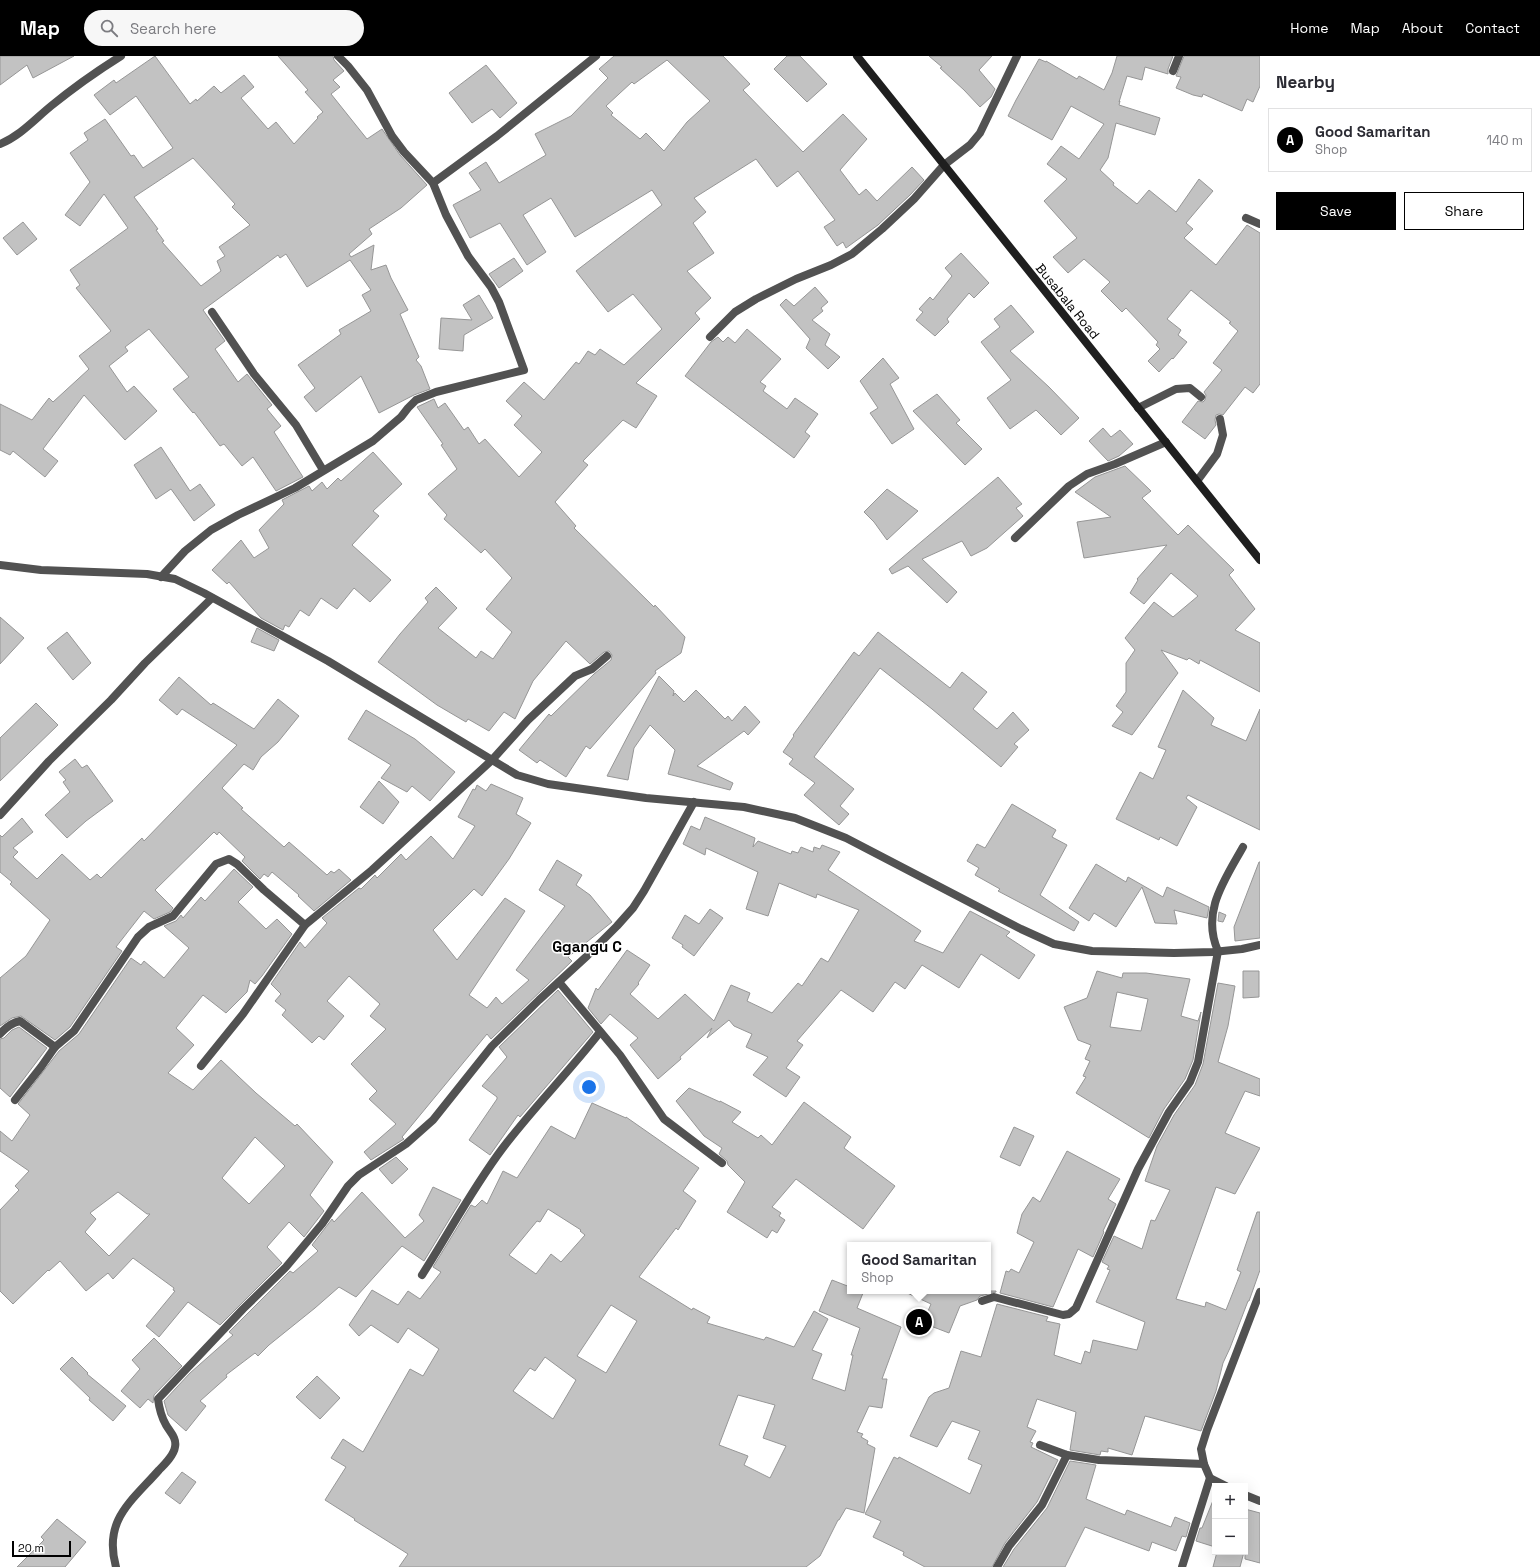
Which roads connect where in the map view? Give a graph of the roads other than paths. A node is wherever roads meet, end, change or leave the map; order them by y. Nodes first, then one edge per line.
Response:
1 (121, 56) edge
2 (338, 56) edge
3 (596, 56) edge
4 (857, 56) edge
5 (1017, 56) edge
6 (1179, 56) edge
7 (1173, 71) dead end
8 (0, 144) edge
9 (944, 165) junction
10 (433, 183) junction
11 (1246, 218) dead end
12 (1260, 224) edge
13 (212, 312) dead end
14 (710, 337) dead end
15 (1201, 397) dead end
16 (1138, 408) junction
17 (1220, 419) dead end
18 (1166, 442) junction
19 (323, 470) junction
20 (1197, 481) junction
21 (1015, 538) dead end
22 (1260, 560) edge
23 (0, 565) edge
24 (161, 577) junction
25 (212, 598) junction
26 (607, 656) dead end
27 (492, 760) junction
28 (694, 802) junction
29 (0, 815) edge
30 (1243, 847) dead end
31 (305, 925) junction
32 (1260, 945) edge
33 (1218, 951) junction
34 (559, 982) junction
35 (600, 1032) junction
36 (0, 1034) edge
37 (55, 1047) junction
38 (201, 1066) dead end
39 (15, 1100) dead end
40 (722, 1163) dead end
41 (422, 1275) dead end
42 (1260, 1292) edge
43 (982, 1301) dead end
44 (1040, 1445) dead end
45 (1067, 1454) junction
46 (1204, 1464) junction
47 (1210, 1478) junction
48 (1220, 1483) edge
49 (1248, 1496) edge
50 (1260, 1501) edge
51 (116, 1567) edge
52 (998, 1567) edge
53 (1182, 1567) edge

1 - 8 street
2 - 10 street
3 - 10 street
4 - 9 street, Busabala Road
5 - 9 street
6 - 7 street
9 - 14 street
9 - 16 street, Busabala Road
10 - 19 street
11 - 12 street
13 - 19 street
15 - 16 street
16 - 18 street, Busabala Road
17 - 20 street
18 - 20 street, Busabala Road
18 - 21 street
19 - 24 street
20 - 22 street, Busabala Road
23 - 24 street
24 - 25 street
25 - 27 street
25 - 29 street
26 - 27 street
27 - 28 street
27 - 31 street
28 - 33 street
28 - 34 street
30 - 33 street
31 - 37 street
31 - 38 street
32 - 33 street
33 - 43 street
34 - 35 street
34 - 51 street
35 - 40 street
35 - 41 street
36 - 37 street
37 - 39 street
42 - 46 street
44 - 45 street
45 - 46 street
45 - 52 street
46 - 47 street
47 - 48 street
47 - 53 street
49 - 50 street

